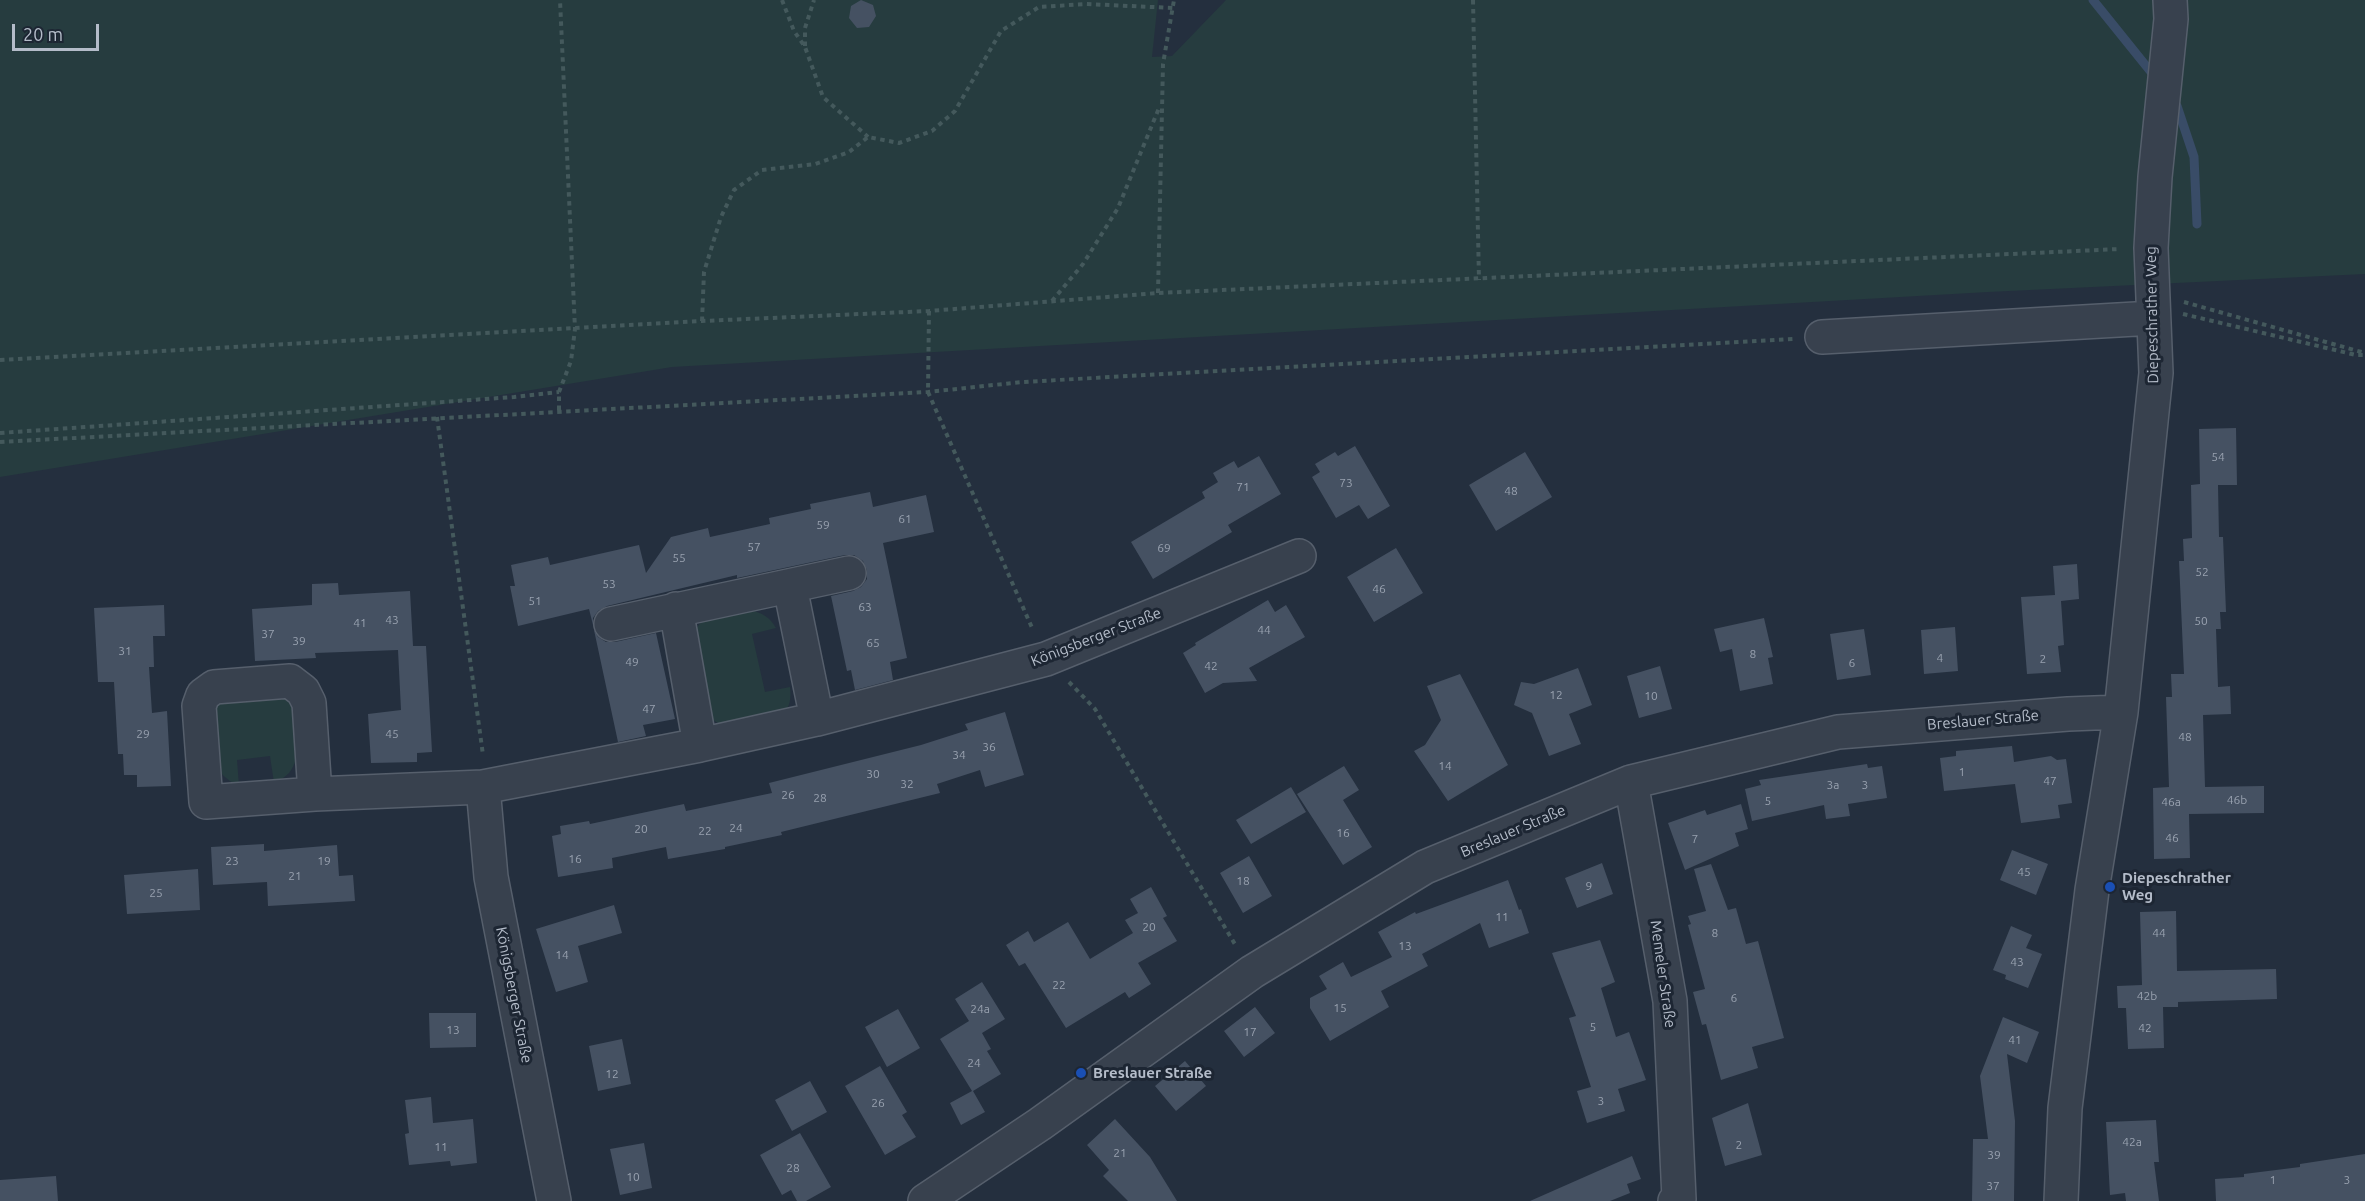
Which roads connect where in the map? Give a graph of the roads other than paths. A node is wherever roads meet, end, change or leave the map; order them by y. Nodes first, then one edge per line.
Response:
1 (2170, 0) edge
2 (2153, 306) junction
3 (1822, 337) road end
4 (1299, 556) dead end
5 (849, 573) dead end
6 (790, 586) junction
7 (676, 609) junction
8 (611, 624) dead end
9 (2121, 712) junction
10 (817, 719) junction
11 (700, 745) junction
12 (1631, 782) junction
13 (483, 787) junction
14 (315, 794) junction
15 (554, 1201) edge
16 (925, 1201) edge
17 (1675, 1201) edge
18 (2061, 1201) edge

1 - 2 street, Diepeschrather Weg
2 - 3 street
2 - 9 street, Diepeschrather Weg
4 - 10 street, Königsberger Straße
5 - 6 street
6 - 7 street
6 - 10 street
7 - 8 street
7 - 11 street
9 - 12 street, Breslauer Straße
9 - 18 street, Diepeschrather Weg
10 - 11 street, Königsberger Straße
11 - 13 street, Königsberger Straße
12 - 16 street, Breslauer Straße
12 - 17 street, Memeler Straße
13 - 14 street, Königsberger Straße
13 - 15 street, Königsberger Straße
14 - 14 street, Königsberger Straße

